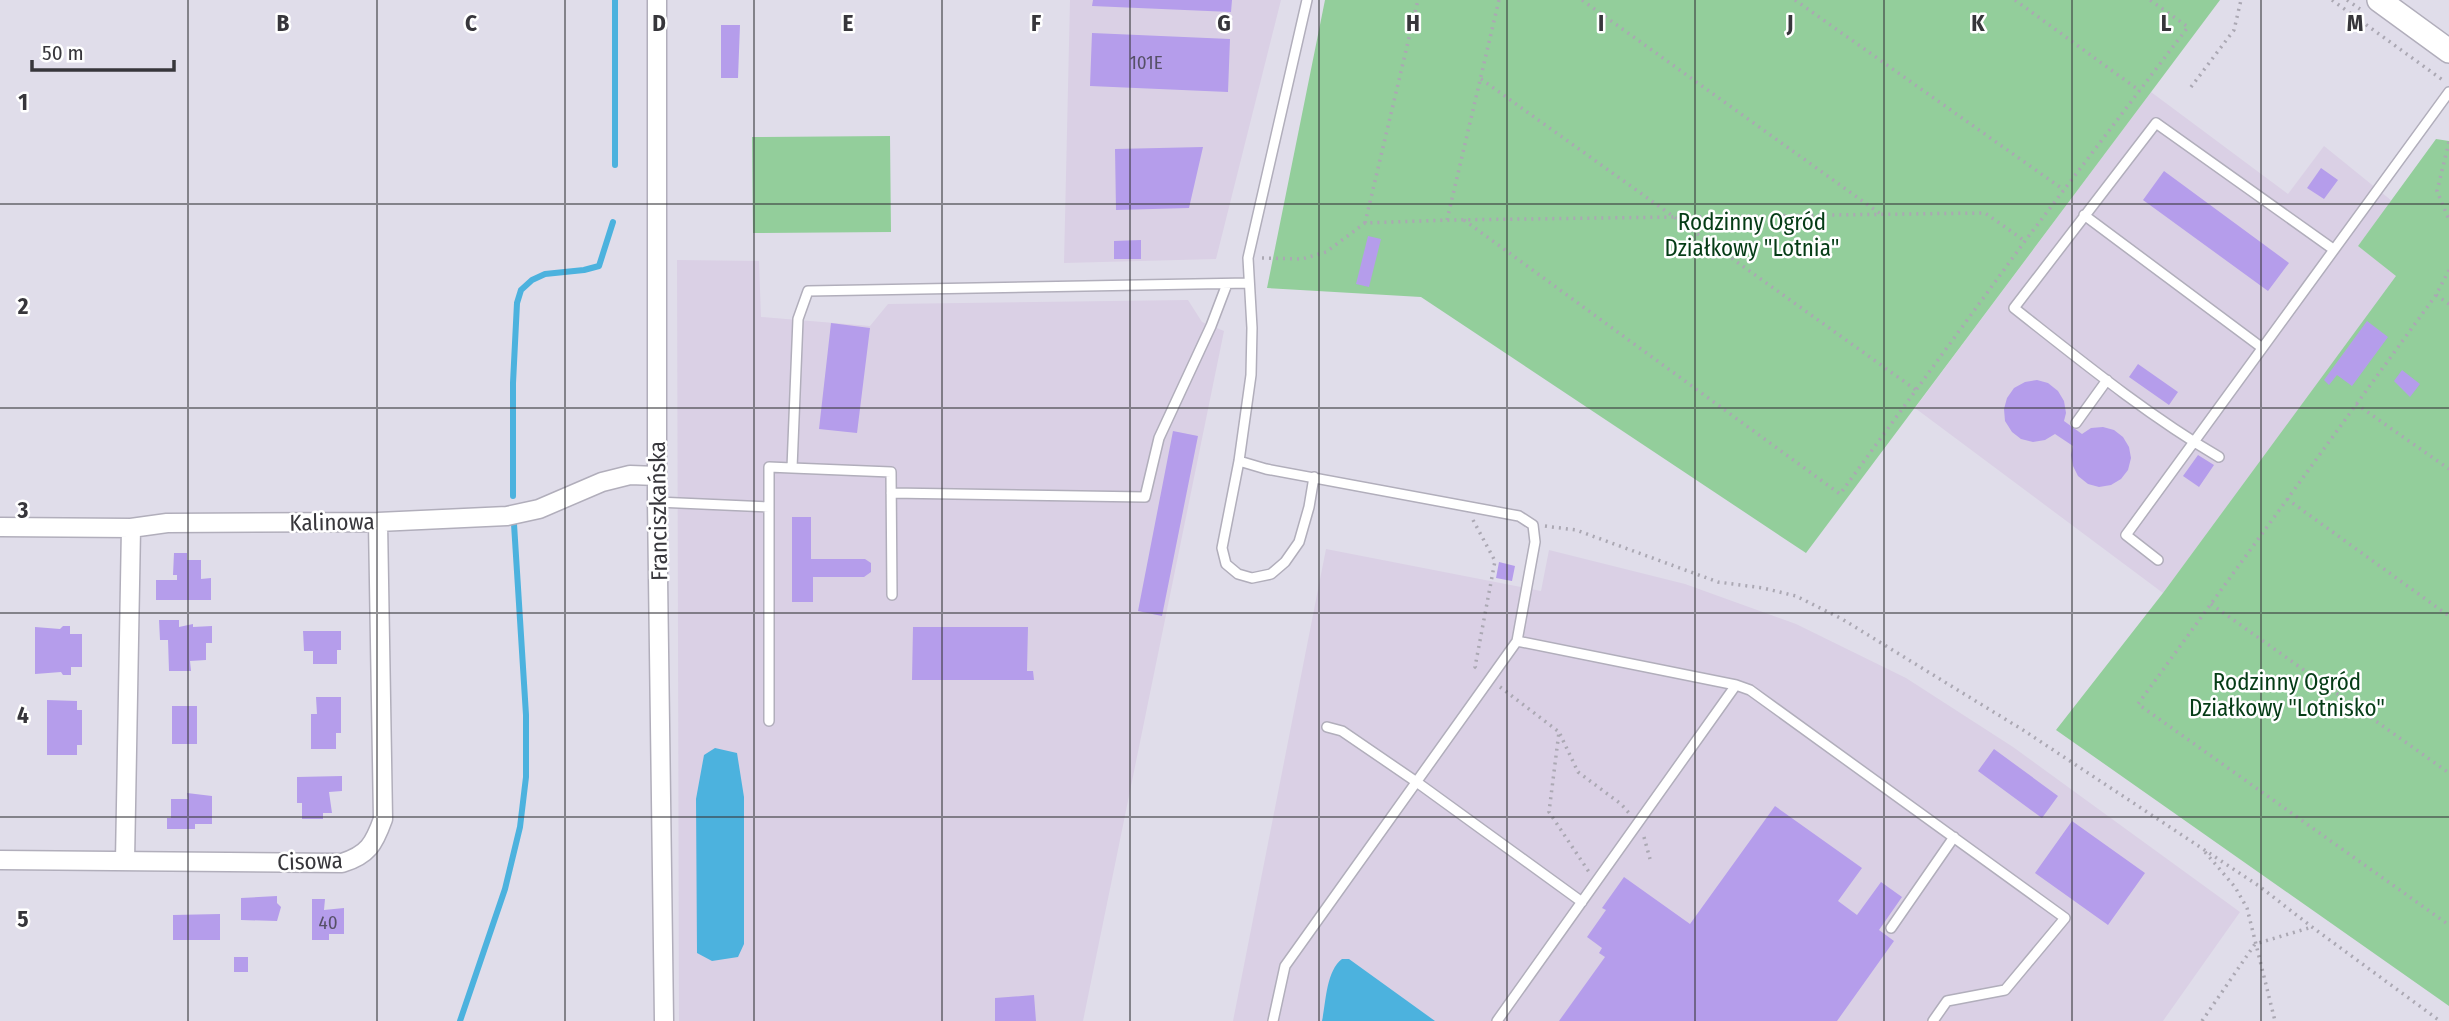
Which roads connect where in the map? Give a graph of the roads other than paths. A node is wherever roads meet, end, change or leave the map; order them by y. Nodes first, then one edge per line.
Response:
1 (657, 0) edge
2 (1307, 0) edge
3 (2379, 0) edge
4 (2449, 51) edge
5 (2449, 92) edge
6 (2084, 215) junction
7 (2333, 249) junction
8 (1249, 283) junction
9 (1227, 284) junction
10 (2262, 347) junction
11 (2107, 380) junction
12 (2076, 423) dead end
13 (2193, 442) junction
14 (2218, 457) dead end
15 (1239, 461) junction
16 (792, 467) junction
17 (657, 476) junction
18 (1314, 477) junction
19 (891, 494) junction
20 (657, 502) junction
21 (769, 507) junction
22 (378, 522) junction
23 (0, 527) edge
24 (131, 528) junction
25 (2158, 559) dead end
26 (892, 595) dead end
27 (1517, 641) junction
28 (1736, 685) junction
29 (769, 721) dead end
30 (1327, 727) dead end
31 (1418, 783) junction
32 (1954, 837) junction
33 (0, 860) edge
34 (125, 861) junction
35 (1582, 902) junction
36 (1891, 928) dead end
37 (664, 1021) edge
38 (1273, 1021) edge
39 (1497, 1021) edge
40 (1933, 1021) edge

1 - 17 street, Franciszkańska
2 - 8 lane
3 - 4 street
5 - 7 lane
6 - 7 lane
6 - 10 lane
6 - 11 lane
7 - 10 lane
8 - 9 lane
8 - 15 lane
9 - 16 lane
9 - 19 lane
10 - 13 lane
11 - 12 lane
11 - 13 lane
13 - 14 lane
13 - 25 lane
15 - 18 lane
15 - 18 lane
16 - 19 lane
16 - 21 lane
17 - 20 street, Franciszkańska
17 - 22 street, Kalinowa
18 - 27 lane
19 - 26 lane
20 - 21 lane
20 - 37 street, Franciszkańska
21 - 29 lane
22 - 24 street, Kalinowa
22 - 34 street, Cisowa
23 - 24 street, Kalinowa
24 - 34 street
27 - 28 lane
27 - 31 lane
28 - 32 lane
28 - 35 lane
30 - 31 lane
31 - 35 lane
31 - 38 lane
32 - 36 lane
32 - 40 lane
33 - 34 street, Cisowa
35 - 39 lane

